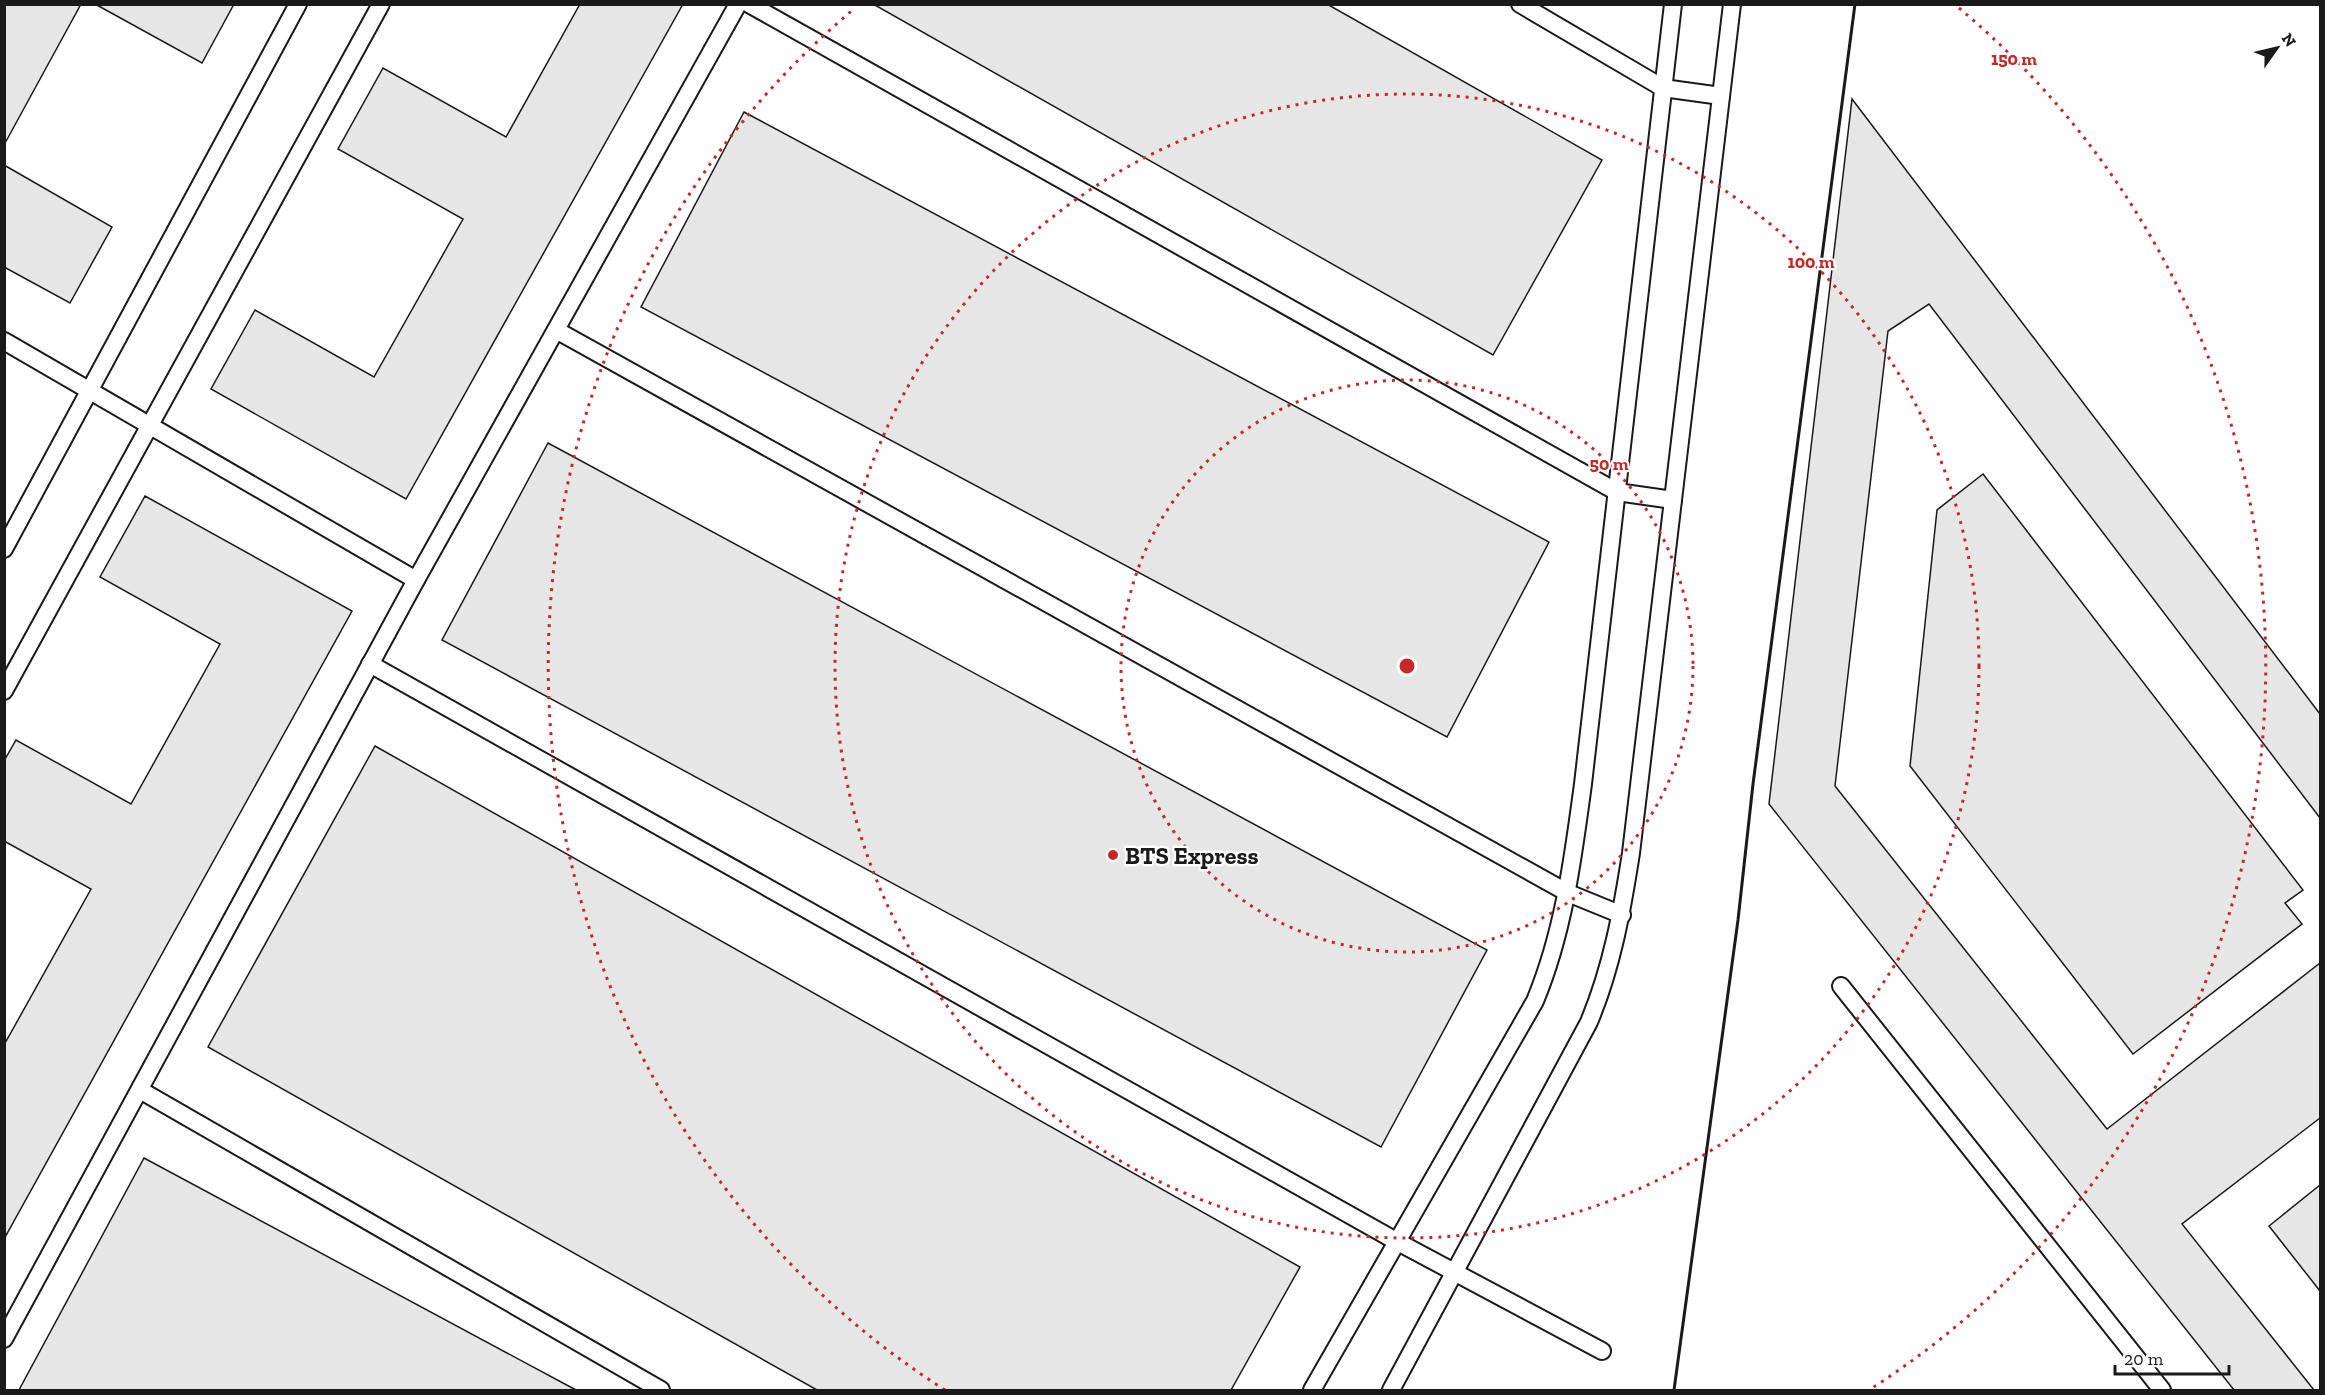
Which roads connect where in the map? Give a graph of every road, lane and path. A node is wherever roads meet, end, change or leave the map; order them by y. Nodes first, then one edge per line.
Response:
1 (298, 4) edge
2 (381, 4) edge
3 (738, 4) edge
4 (749, 4) edge
5 (1520, 4) edge
6 (1672, 4) edge
7 (1732, 4) edge
8 (1663, 88) junction
9 (1721, 96) junction
10 (556, 330) junction
11 (4, 341) edge
12 (90, 392) junction
13 (149, 426) junction
14 (1617, 492) junction
15 (1673, 500) junction
16 (4, 549) edge
17 (416, 580) junction
18 (370, 664) junction
19 (4, 691) edge
20 (1568, 893) junction
21 (1622, 915) junction
22 (1841, 986) dead end
23 (140, 1090) junction
24 (1396, 1241) junction
25 (1454, 1272) junction
26 (4, 1339) edge
27 (1602, 1351) dead end
28 (661, 1390) edge
29 (1312, 1390) edge
30 (1391, 1390) edge
31 (2162, 1390) edge

1 - 12 lane
2 - 13 lane
3 - 10 lane
4 - 14 lane
5 - 8 lane
6 - 8 lane
7 - 9 lane
8 - 9 lane
8 - 14 lane
9 - 15 lane
10 - 17 lane
10 - 20 lane
11 - 12 lane
12 - 13 lane
12 - 16 lane
13 - 17 lane
13 - 19 lane
14 - 15 lane
14 - 20 lane
15 - 21 lane
17 - 18 lane
18 - 23 lane
18 - 24 lane
20 - 21 lane
20 - 24 lane
21 - 25 lane
22 - 31 lane
23 - 26 lane
23 - 28 lane
24 - 25 lane
24 - 29 lane
25 - 27 lane
25 - 30 lane

